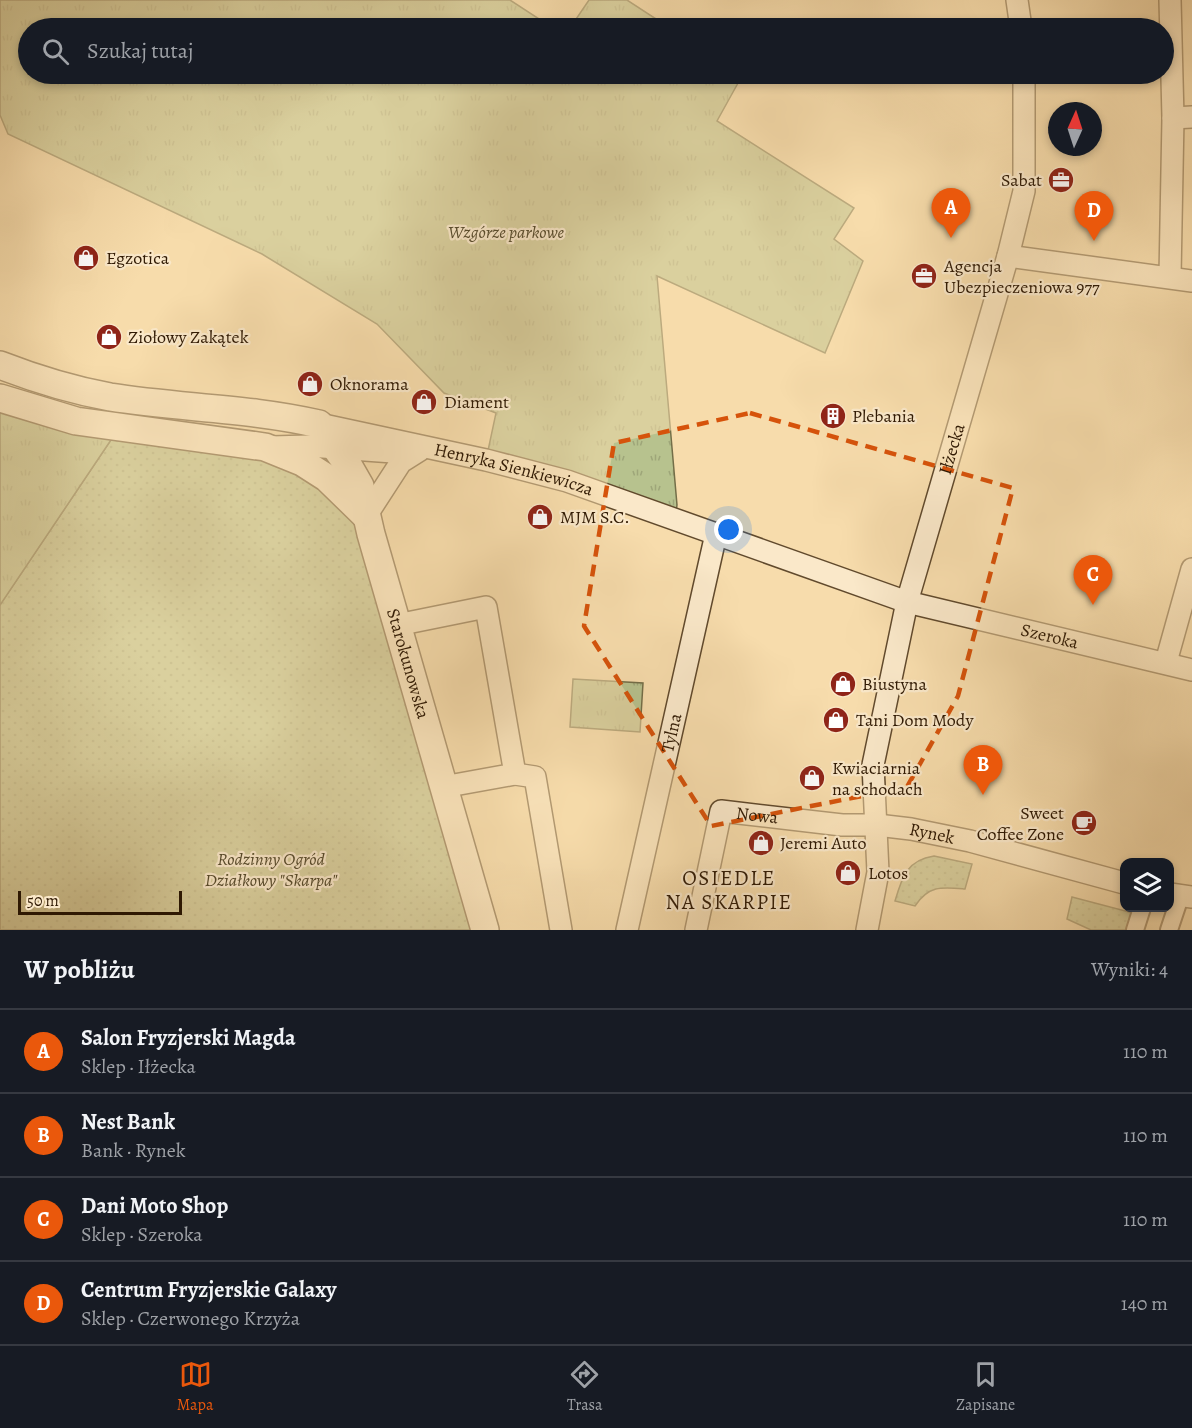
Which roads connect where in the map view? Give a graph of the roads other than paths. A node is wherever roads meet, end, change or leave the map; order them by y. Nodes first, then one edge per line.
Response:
1 (1017, 0) edge
2 (1170, 0) edge
3 (1020, 18) edge
4 (1172, 18) edge
5 (1174, 39) edge
6 (1024, 84) edge
7 (1182, 118) edge
8 (1008, 256) junction
9 (1170, 276) junction
10 (1192, 281) edge
11 (0, 365) edge
12 (0, 398) edge
13 (319, 424) junction
14 (265, 447) junction
15 (336, 448) junction
16 (423, 448) junction
17 (366, 516) junction
18 (716, 534) junction
19 (1192, 569) edge
20 (907, 602) junction
21 (397, 625) junction
22 (1166, 662) junction
23 (1192, 670) edge
24 (515, 774) junction
25 (443, 787) junction
26 (877, 825) junction
27 (1120, 882) edge
28 (1181, 896) edge
29 (1141, 912) edge
30 (485, 930) edge
31 (561, 930) edge
32 (627, 930) edge
33 (696, 930) edge
34 (867, 930) edge
35 (1135, 930) edge
36 (1169, 930) edge

1 - 3 street
2 - 4 street
5 - 7 street
6 - 8 street, Iłżecka
7 - 9 street
8 - 9 street
8 - 20 street, Iłżecka
9 - 10 street
11 - 13 street, Henryka Sienkiewicza
12 - 14 street, Henryka Sienkiewicza
13 - 15 street
13 - 16 street, Henryka Sienkiewicza
14 - 15 street, Henryka Sienkiewicza
14 - 17 street, Starokunowska
15 - 16 street, Henryka Sienkiewicza
15 - 17 street
16 - 17 street, Henryka Sienkiewicza
16 - 18 street, Henryka Sienkiewicza
17 - 21 street, Starokunowska
18 - 20 street, Henryka Sienkiewicza
18 - 32 street, Tylna
19 - 22 street
20 - 22 street, Szeroka
20 - 26 street, Iłżecka
21 - 24 street
21 - 25 street, Starokunowska
22 - 23 street, Szeroka
24 - 25 street
24 - 31 street
25 - 30 street, Starokunowska
26 - 27 street, Rynek
26 - 33 street, Nowa
26 - 34 street
28 - 36 street
29 - 35 street

